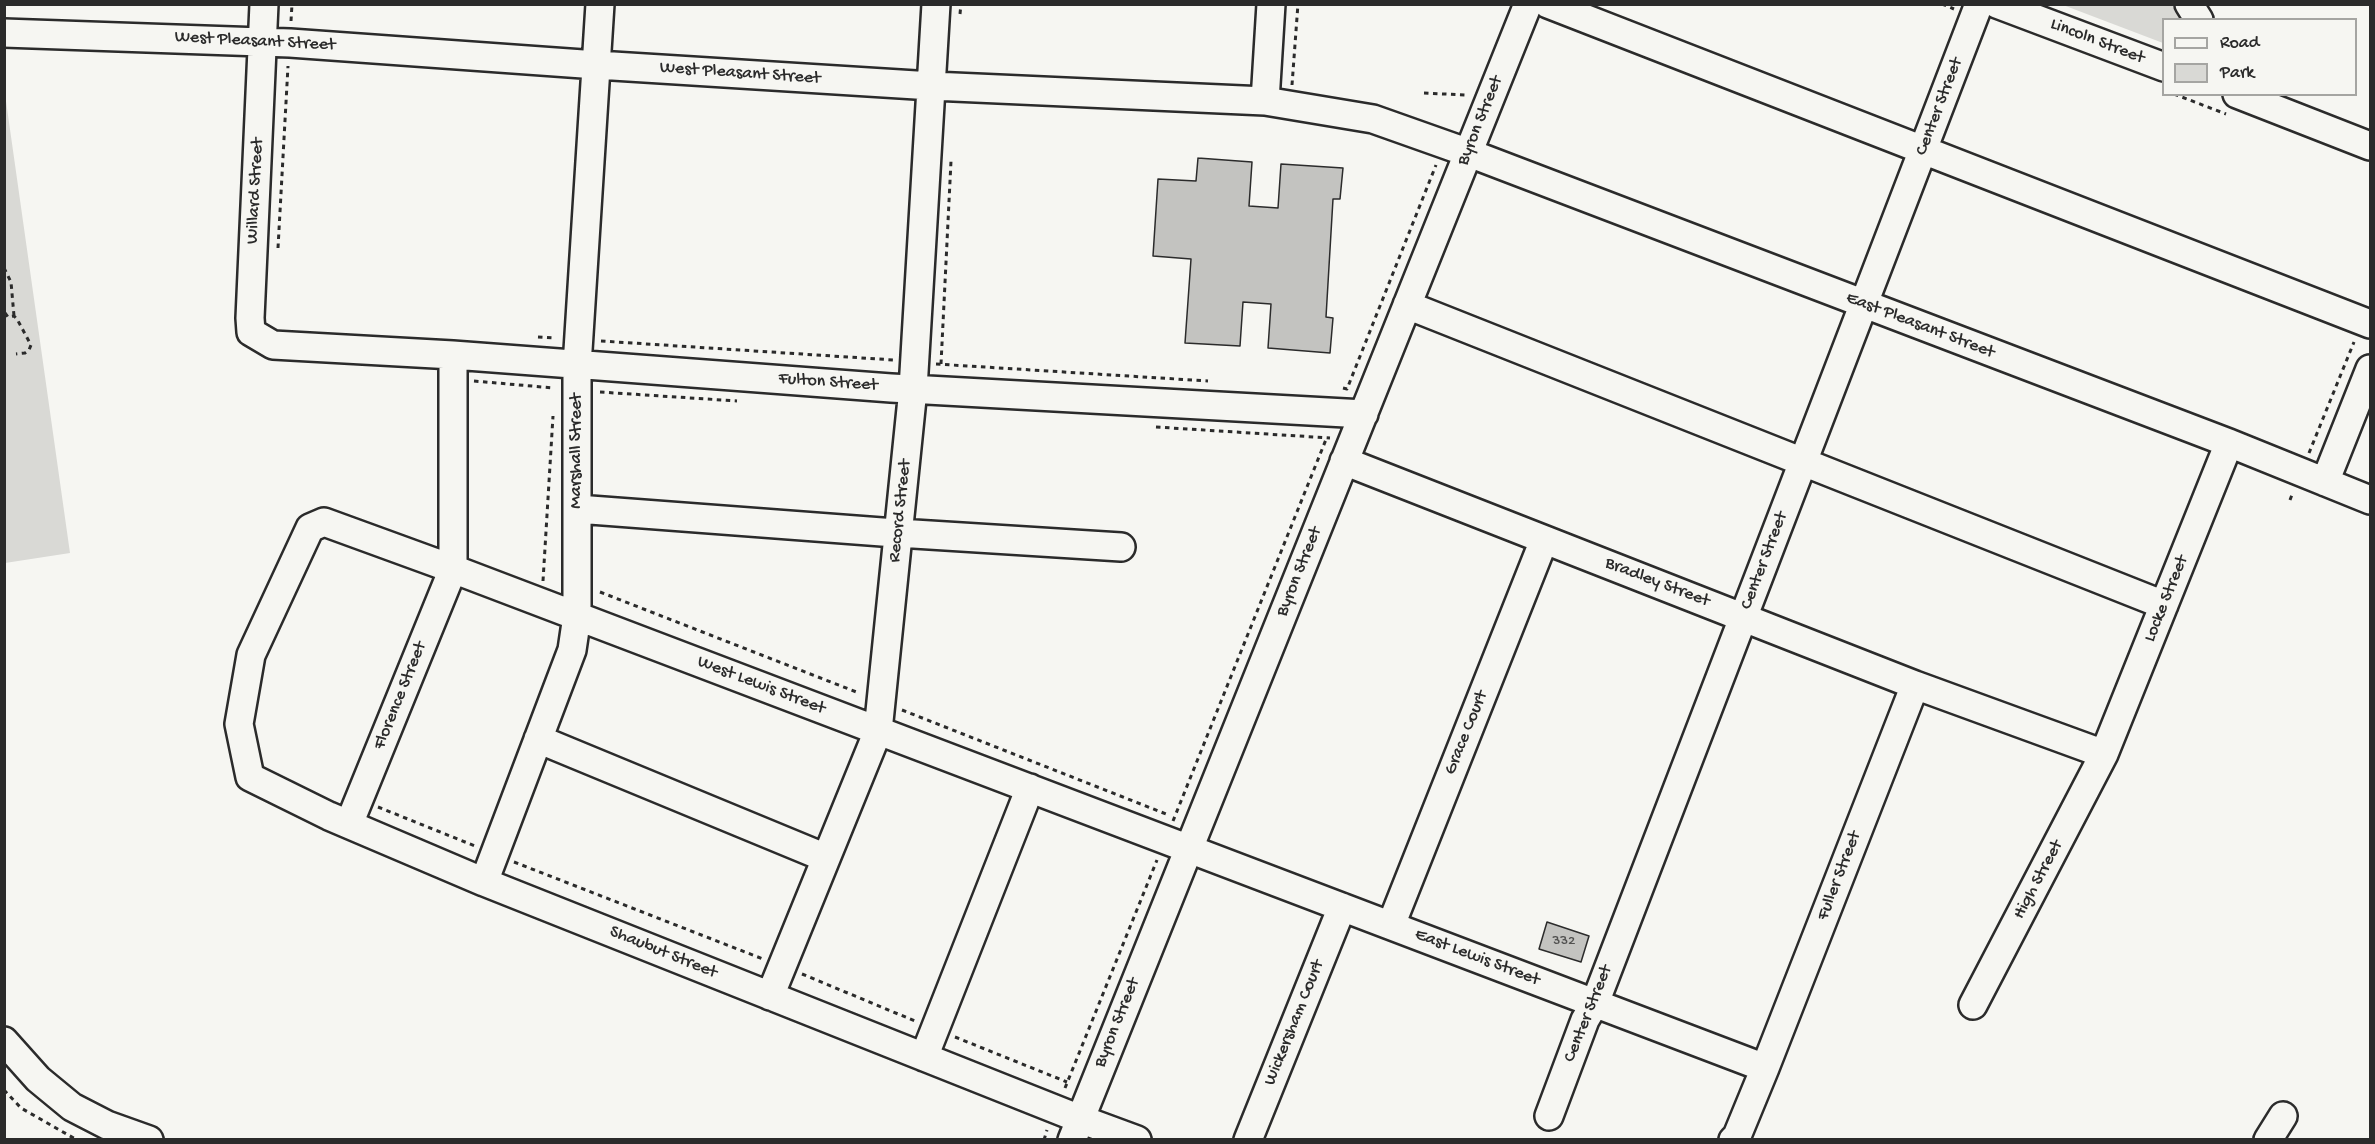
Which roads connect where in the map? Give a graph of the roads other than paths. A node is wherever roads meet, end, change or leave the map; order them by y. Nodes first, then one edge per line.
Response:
1 (264, 4) edge
2 (600, 4) edge
3 (1271, 4) edge
4 (1528, 4) edge
5 (1548, 4) edge
6 (1979, 4) edge
7 (1997, 4) edge
8 (2189, 4) edge
9 (948, 10) edge
10 (2198, 18) edge
11 (4, 33) edge
12 (263, 42) junction
13 (597, 65) junction
14 (2162, 67) edge
15 (932, 86) junction
16 (2247, 97) edge
17 (1265, 101) junction
18 (2368, 142) edge
19 (1923, 150) junction
20 (1468, 153) junction
21 (1407, 305) junction
22 (1864, 305) junction
23 (2366, 323) edge
24 (292, 347) joint
25 (453, 355) junction
26 (577, 366) junction
27 (2370, 369) edge
28 (913, 389) junction
29 (1349, 405) junction
30 (2229, 443) junction
31 (1344, 461) junction
32 (1803, 462) junction
33 (2313, 477) junction
34 (2370, 500) edge
35 (577, 509) junction
36 (898, 533) junction
37 (1544, 540) junction
38 (1121, 547) dead end
39 (453, 569) junction
40 (2164, 605) junction
41 (577, 616) junction
42 (1744, 616) junction
43 (1915, 685) junction
44 (879, 731) junction
45 (538, 739) junction
46 (2104, 754) junction
47 (250, 777) joint
48 (1030, 788) junction
49 (354, 812) junction
50 (1181, 833) junction
51 (826, 858) junction
52 (484, 882) junction
53 (1342, 907) junction
54 (1391, 926) junction
55 (770, 996) junction
56 (1595, 1003) junction
57 (1973, 1005) dead end
58 (4, 1041) edge
59 (924, 1057) junction
60 (1765, 1068) junction
61 (1549, 1116) dead end
62 (2283, 1116) dead end
63 (1069, 1123) edge
64 (150, 1140) edge
65 (1137, 1140) edge
66 (1248, 1140) edge
67 (1733, 1140) edge
68 (2268, 1140) edge

1 - 12 street, Willard Street
2 - 13 street, Marshall Street
3 - 17 street
4 - 20 street, Byron Street
5 - 19 street
6 - 19 street, Center Street
7 - 14 street, Lincoln Street
8 - 10 street
9 - 15 street, Record Street
11 - 12 street, West Pleasant Street
12 - 13 street, West Pleasant Street
12 - 24 street, Willard Street
13 - 15 street, West Pleasant Street
13 - 26 street, Marshall Street
15 - 17 street, West Pleasant Street
15 - 28 street, Record Street
16 - 18 street
17 - 20 street, West Pleasant Street
19 - 22 street, Center Street
19 - 23 street
20 - 21 street, Byron Street
20 - 22 street, East Pleasant Street
21 - 29 street, Byron Street
21 - 32 street
22 - 30 street, East Pleasant Street
22 - 32 street, Center Street
24 - 25 street, Fulton Street
25 - 26 street, Fulton Street
25 - 39 street
26 - 28 street, Fulton Street
26 - 35 street, Marshall Street
27 - 33 street
28 - 29 street, Fulton Street
28 - 36 street, Record Street
29 - 31 street, Byron Street
30 - 33 street, East Pleasant Street
30 - 40 street, Locke Street
31 - 37 street, Bradley Street
31 - 50 street, Byron Street
32 - 40 street
32 - 42 street, Center Street
33 - 34 street, East Pleasant Street
35 - 36 street
35 - 41 street, Marshall Street
36 - 38 street
36 - 44 street, Record Street
37 - 42 street, Bradley Street
37 - 54 street, Grace Court
39 - 41 street, West Lewis Street
39 - 47 street, West Lewis Street
39 - 49 street, Florence Street
40 - 46 street, Locke Street
41 - 44 street, West Lewis Street
41 - 45 street, Marshall Street
42 - 43 street, Bradley Street
42 - 56 street, Center Street
43 - 46 street, Bradley Street
43 - 60 street, Fuller Street
44 - 48 street, West Lewis Street
44 - 51 street, Record Street
45 - 51 street
45 - 52 street, Marshall Street
46 - 57 street, High Street
47 - 49 street, Shaubut Street
48 - 50 street, West Lewis Street
48 - 59 street
49 - 52 street, Shaubut Street
50 - 53 street, East Lewis Street
50 - 63 street, Byron Street
51 - 55 street, Record Street
52 - 55 street, Shaubut Street
53 - 54 street, East Lewis Street
53 - 66 street, Wickersham Court
54 - 56 street, East Lewis Street
55 - 59 street, Shaubut Street
56 - 60 street, East Lewis Street
56 - 61 street, Center Street
58 - 64 street
59 - 63 street, Shaubut Street
60 - 67 street, Fuller Street
62 - 68 street
63 - 65 street

